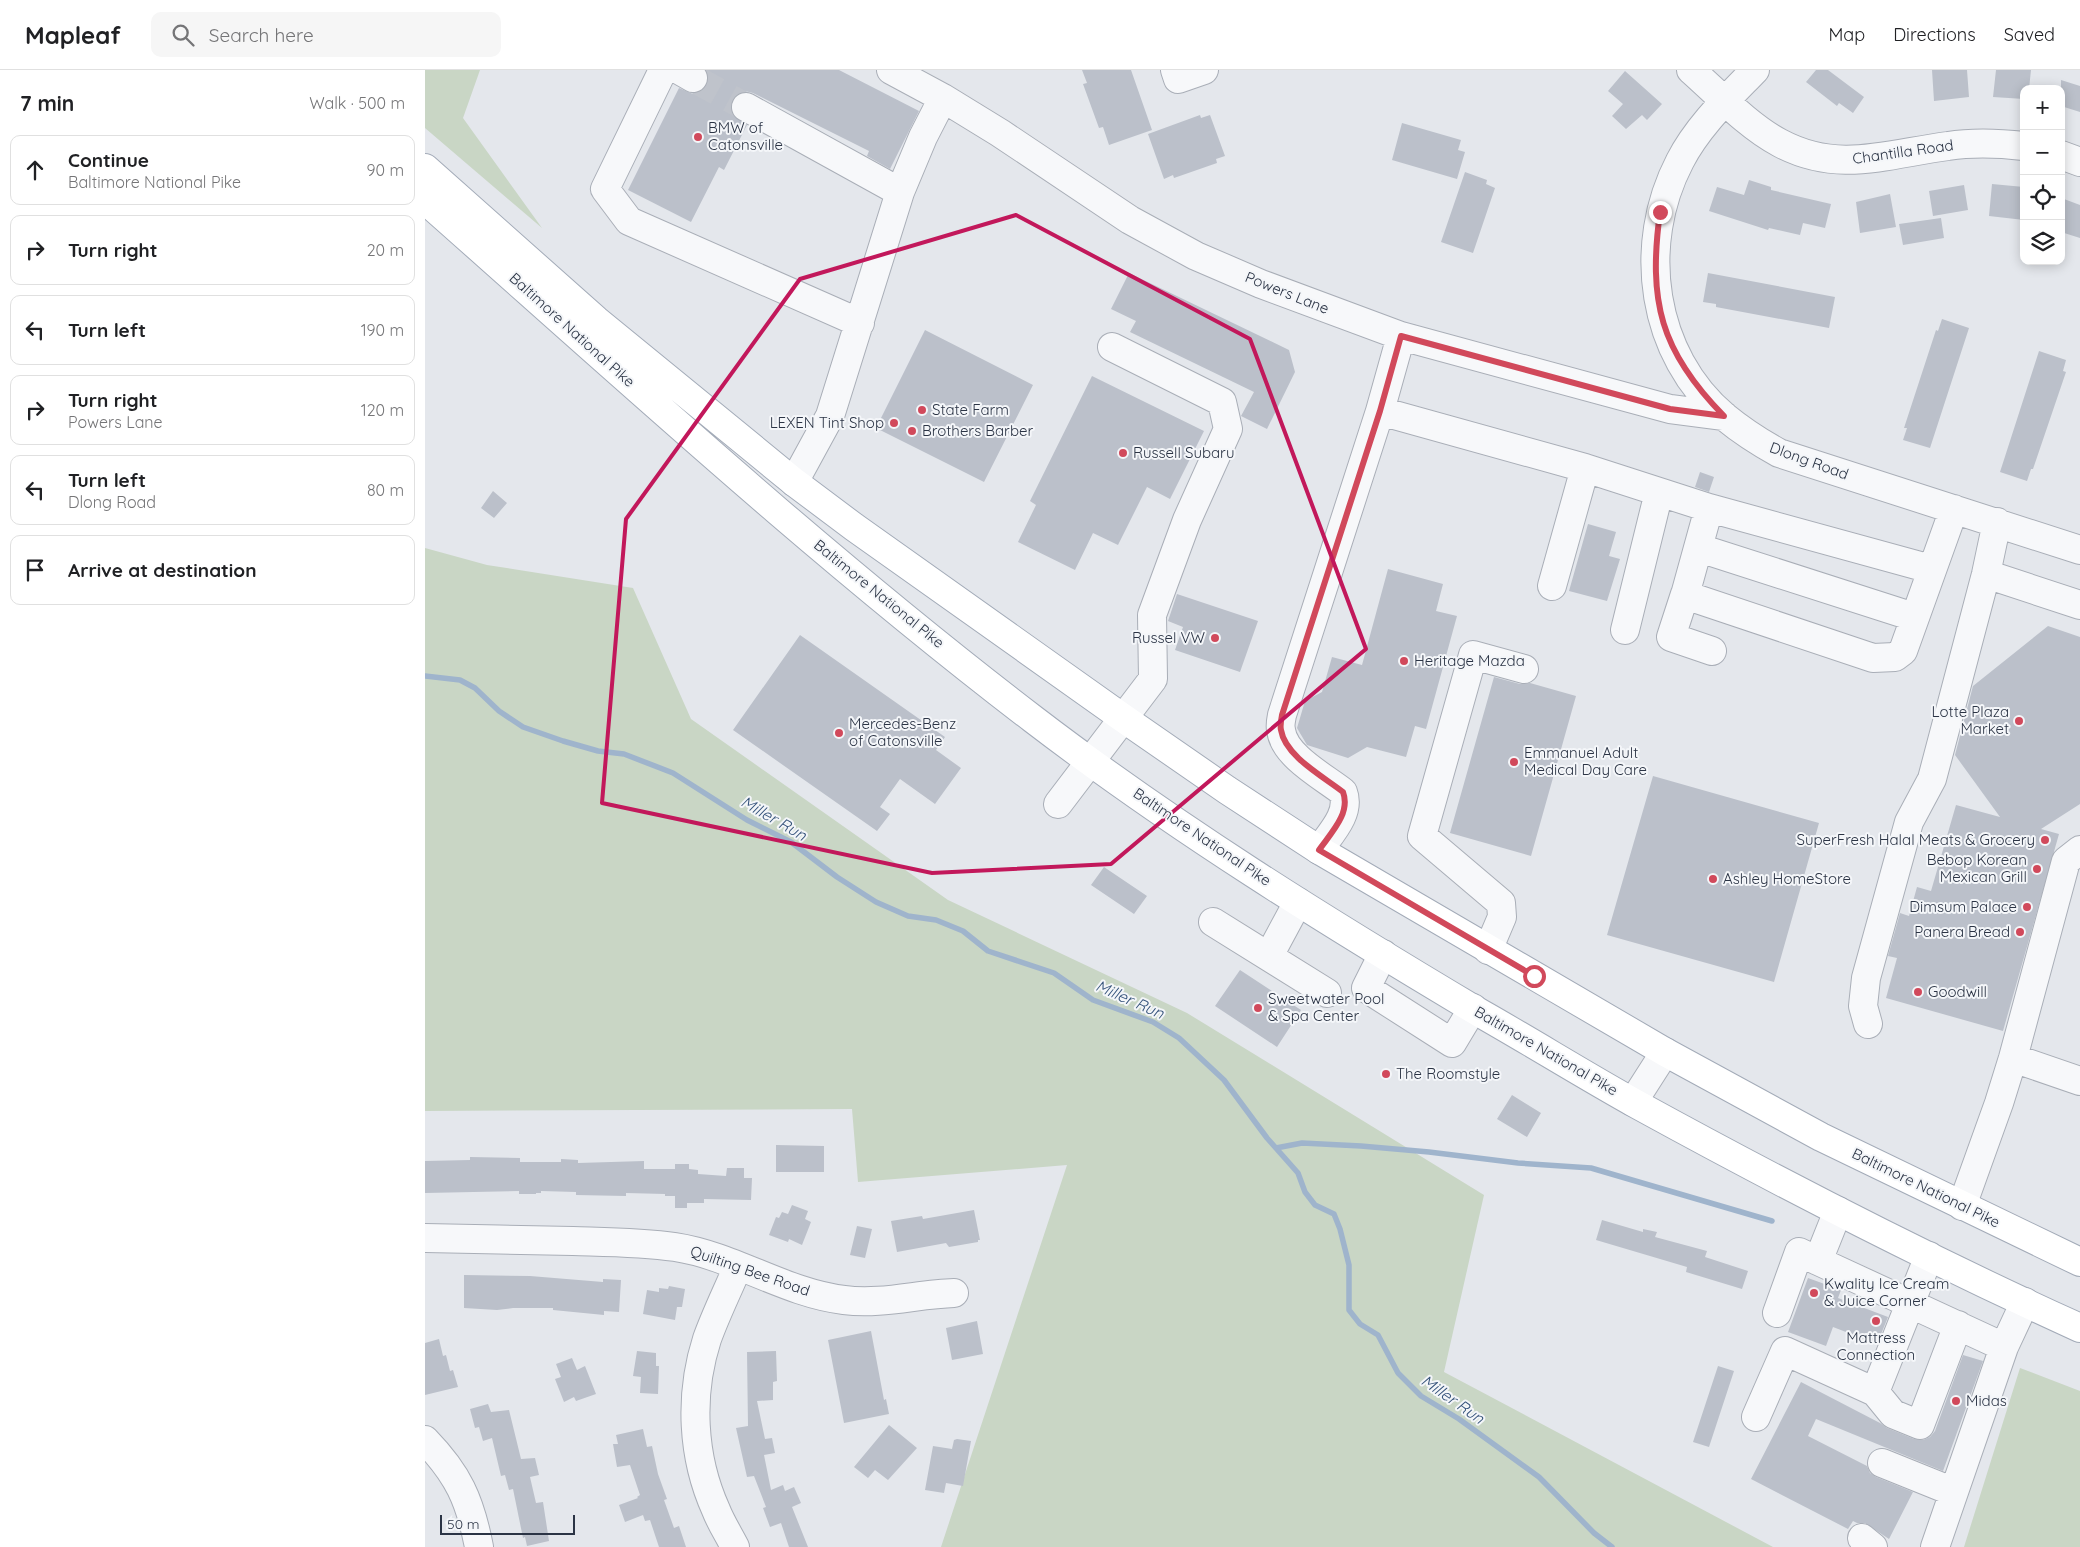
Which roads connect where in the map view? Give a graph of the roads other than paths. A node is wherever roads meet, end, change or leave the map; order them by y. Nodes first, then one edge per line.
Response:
1 (663, 70) edge
2 (891, 70) edge
3 (1175, 70) edge
4 (1204, 70) edge
5 (1691, 70) edge
6 (1755, 70) edge
7 (943, 98) junction
8 (1725, 101) junction
9 (746, 107) tunnel mouth
10 (2020, 146) edge
11 (2065, 156) edge
12 (2080, 162) edge
13 (425, 168) edge
14 (900, 192) junction
15 (425, 200) edge
16 (860, 323) junction
17 (1401, 336) junction
18 (1112, 347) dead end
19 (1380, 411) junction
20 (1724, 416) junction
21 (1585, 468) junction
22 (794, 482) junction
23 (1659, 492) junction
24 (1709, 508) junction
25 (1954, 509) junction
26 (1997, 522) junction
27 (1699, 548) junction
28 (2080, 550) edge
29 (1931, 569) junction
30 (1986, 574) junction
31 (1553, 586) dead end
32 (1685, 594) junction
33 (2080, 605) edge
34 (1914, 617) junction
35 (1625, 630) dead end
36 (1712, 651) dead end
37 (1524, 670) dead end
38 (1123, 718) junction
39 (1091, 762) junction
40 (1058, 804) dead end
41 (1319, 850) junction
42 (2080, 850) edge
43 (1299, 902) junction
44 (1213, 922) dead end
45 (1488, 950) junction
46 (1383, 954) junction
47 (1269, 956) junction
48 (1327, 993) dead end
49 (1473, 1008) junction
50 (1868, 1024) dead end
51 (1665, 1052) junction
52 (2013, 1058) junction
53 (2080, 1080) edge
54 (1633, 1102) junction
55 (1962, 1206) junction
56 (1838, 1211) junction
57 (425, 1238) edge
58 (1929, 1256) junction
59 (1818, 1261) junction
60 (2080, 1262) edge
61 (738, 1266) junction
62 (954, 1293) dead end
63 (1910, 1302) junction
64 (2025, 1302) junction
65 (1777, 1313) dead end
66 (1958, 1325) junction
67 (2080, 1328) edge
68 (2004, 1347) junction
69 (1875, 1392) junction
70 (1756, 1417) dead end
71 (425, 1440) edge
72 (1882, 1463) dead end
73 (1954, 1492) junction
74 (479, 1547) edge
75 (735, 1547) edge
76 (1935, 1547) edge

1 - 16 street
2 - 7 street, Powers Lane
3 - 4 street
5 - 8 street, Chantilla Road
6 - 8 street, Dlong Road
7 - 14 street
7 - 17 street, Powers Lane
8 - 10 street, Chantilla Road
8 - 20 street, Dlong Road
9 - 14 street
11 - 12 street
13 - 22 main road, Baltimore National Pike
14 - 16 street
15 - 39 main road, Baltimore National Pike
16 - 22 street
17 - 19 street
17 - 20 street, Powers Lane
18 - 38 street
19 - 21 street
19 - 41 street
20 - 25 street, Dlong Road
21 - 23 street
21 - 31 street
22 - 38 main road, Baltimore National Pike
23 - 24 street
23 - 35 street
24 - 27 street
24 - 29 street
25 - 26 street, Dlong Road
25 - 29 street
26 - 28 street, Dlong Road
26 - 30 street
27 - 32 street
27 - 34 street
29 - 34 street
30 - 33 street
30 - 50 street
32 - 34 street
32 - 36 street
37 - 45 street
38 - 39 street
38 - 41 main road, Baltimore National Pike
39 - 40 street
39 - 43 main road, Baltimore National Pike
41 - 45 main road, Baltimore National Pike
42 - 52 street
43 - 46 main road, Baltimore National Pike
43 - 47 street
44 - 47 street
45 - 51 main road, Baltimore National Pike
46 - 49 main road, Baltimore National Pike
46 - 49 street
47 - 48 street
49 - 54 main road, Baltimore National Pike
51 - 54 street
51 - 55 main road, Baltimore National Pike
52 - 53 street
52 - 55 street
54 - 56 main road, Baltimore National Pike
55 - 60 main road, Baltimore National Pike
56 - 58 main road, Baltimore National Pike
56 - 59 street
57 - 61 street, Quilting Bee Road
58 - 63 street
58 - 64 main road, Baltimore National Pike
59 - 63 street
59 - 65 street
61 - 62 street, Quilting Bee Road
61 - 75 street
63 - 66 street
63 - 69 street
64 - 67 main road, Baltimore National Pike
64 - 68 street
66 - 68 street
66 - 69 street
68 - 73 street
69 - 70 street
71 - 74 street
72 - 73 street
73 - 76 street

